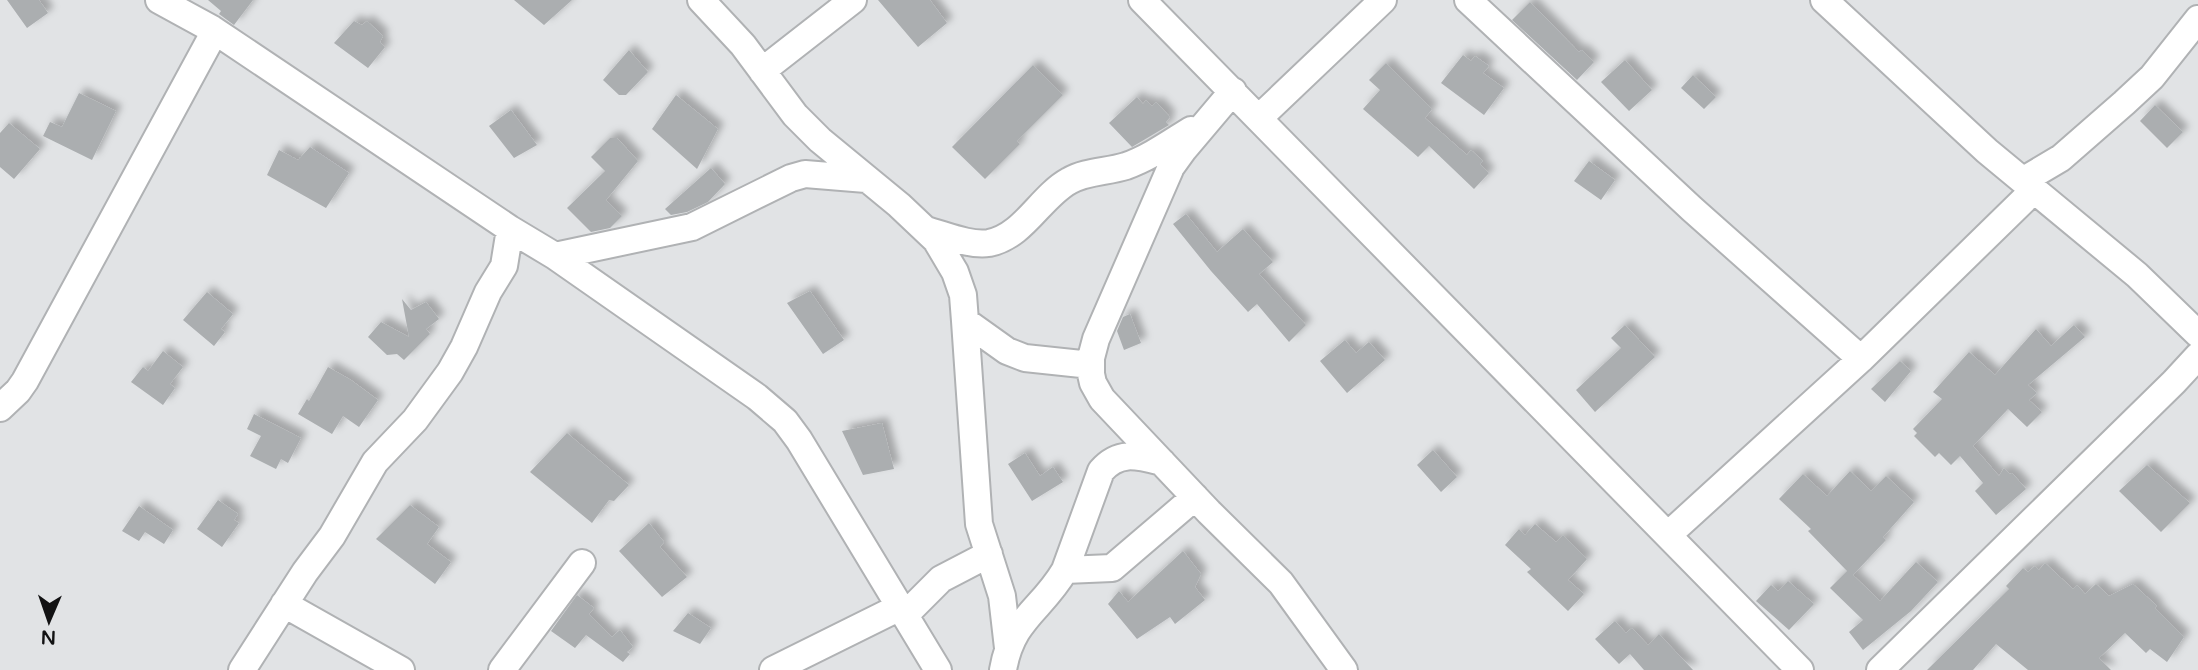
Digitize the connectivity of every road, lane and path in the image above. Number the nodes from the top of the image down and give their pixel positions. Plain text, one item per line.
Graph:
1 (159, 0) edge
2 (701, 0) edge
3 (1142, 0) edge
4 (1383, 0) edge
5 (1468, 0) edge
6 (1824, 0) edge
7 (840, 4) edge
8 (2198, 19) edge
9 (215, 31) junction
10 (762, 71) junction
11 (1233, 90) junction
12 (1259, 118) junction
13 (1208, 120) junction
14 (820, 140) junction
15 (793, 178) junction
16 (866, 179) junction
17 (2029, 185) junction
18 (510, 229) junction
19 (926, 230) junction
20 (555, 256) junction
21 (965, 321) junction
22 (2198, 334) edge
23 (2198, 356) edge
24 (1860, 359) junction
25 (1091, 365) junction
26 (0, 408) edge
27 (1162, 463) junction
28 (1195, 497) junction
29 (1668, 535) junction
30 (989, 554) junction
31 (582, 563) dead end
32 (1065, 570) junction
33 (284, 604) junction
34 (902, 611) junction
35 (1005, 659) edge
36 (242, 670) edge
37 (401, 670) edge
38 (502, 670) edge
39 (773, 670) edge
40 (938, 670) edge
41 (1344, 670) edge
42 (1800, 670) edge
43 (1880, 670) edge

1 - 9 street
2 - 10 street
3 - 11 street
4 - 12 street
5 - 24 street
6 - 17 street
7 - 10 street
8 - 17 street
9 - 18 street
9 - 26 street
10 - 14 street
11 - 12 street
11 - 13 street
12 - 29 street
13 - 19 street
13 - 25 street
14 - 15 street
14 - 16 street
15 - 16 street
15 - 20 street
16 - 19 street
17 - 22 street
17 - 24 street
18 - 20 street
18 - 33 street
19 - 21 street
20 - 34 street
21 - 25 street
21 - 30 street
23 - 43 street
24 - 29 street
25 - 27 street
27 - 28 street
27 - 32 street
28 - 32 street
28 - 41 street
29 - 42 street
30 - 34 street
30 - 35 street
31 - 38 street
32 - 35 street
33 - 36 street
33 - 37 street
34 - 39 street
34 - 40 street

